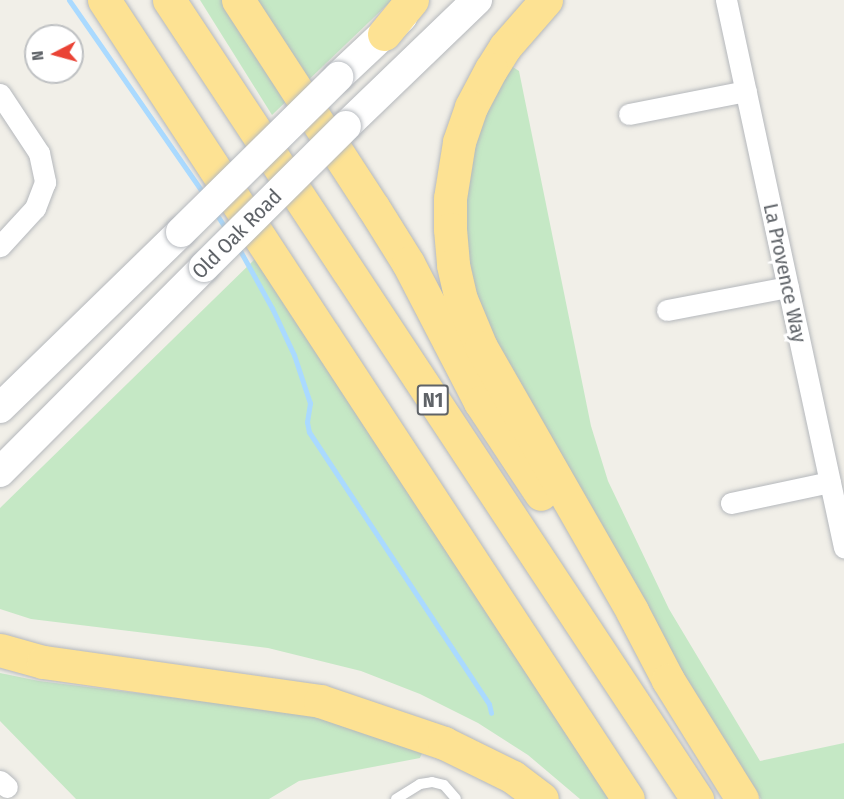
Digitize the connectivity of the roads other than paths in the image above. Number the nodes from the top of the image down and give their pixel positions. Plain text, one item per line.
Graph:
1 (104, 0) edge
2 (169, 0) edge
3 (238, 0) edge
4 (412, 0) edge
5 (420, 0) edge
6 (477, 0) edge
7 (546, 0) edge
8 (726, 0) edge
9 (384, 34) junction
10 (746, 91) junction
11 (0, 94) edge
12 (629, 114) dead end
13 (0, 246) edge
14 (788, 287) junction
15 (667, 310) dead end
16 (0, 408) edge
17 (0, 472) edge
18 (830, 482) junction
19 (732, 503) dead end
20 (844, 547) edge
21 (0, 650) edge
22 (668, 680) junction
23 (396, 799) edge
24 (456, 799) edge
25 (542, 799) edge
26 (628, 799) edge
27 (697, 799) edge
28 (742, 799) edge

1 - 26 highway
2 - 27 highway, N1
3 - 22 highway
4 - 9 highway
5 - 9 main road, Old Oak Road
6 - 17 main road, Old Oak Road, bridge
7 - 22 highway
8 - 10 street, La Provence Way
9 - 16 main road, Old Oak Road, bridge
10 - 12 street
10 - 14 street, La Provence Way
11 - 13 street
14 - 15 street
14 - 18 street, La Provence Way
18 - 19 street
18 - 20 street, La Provence Way
21 - 25 highway
22 - 28 highway
23 - 24 lane

